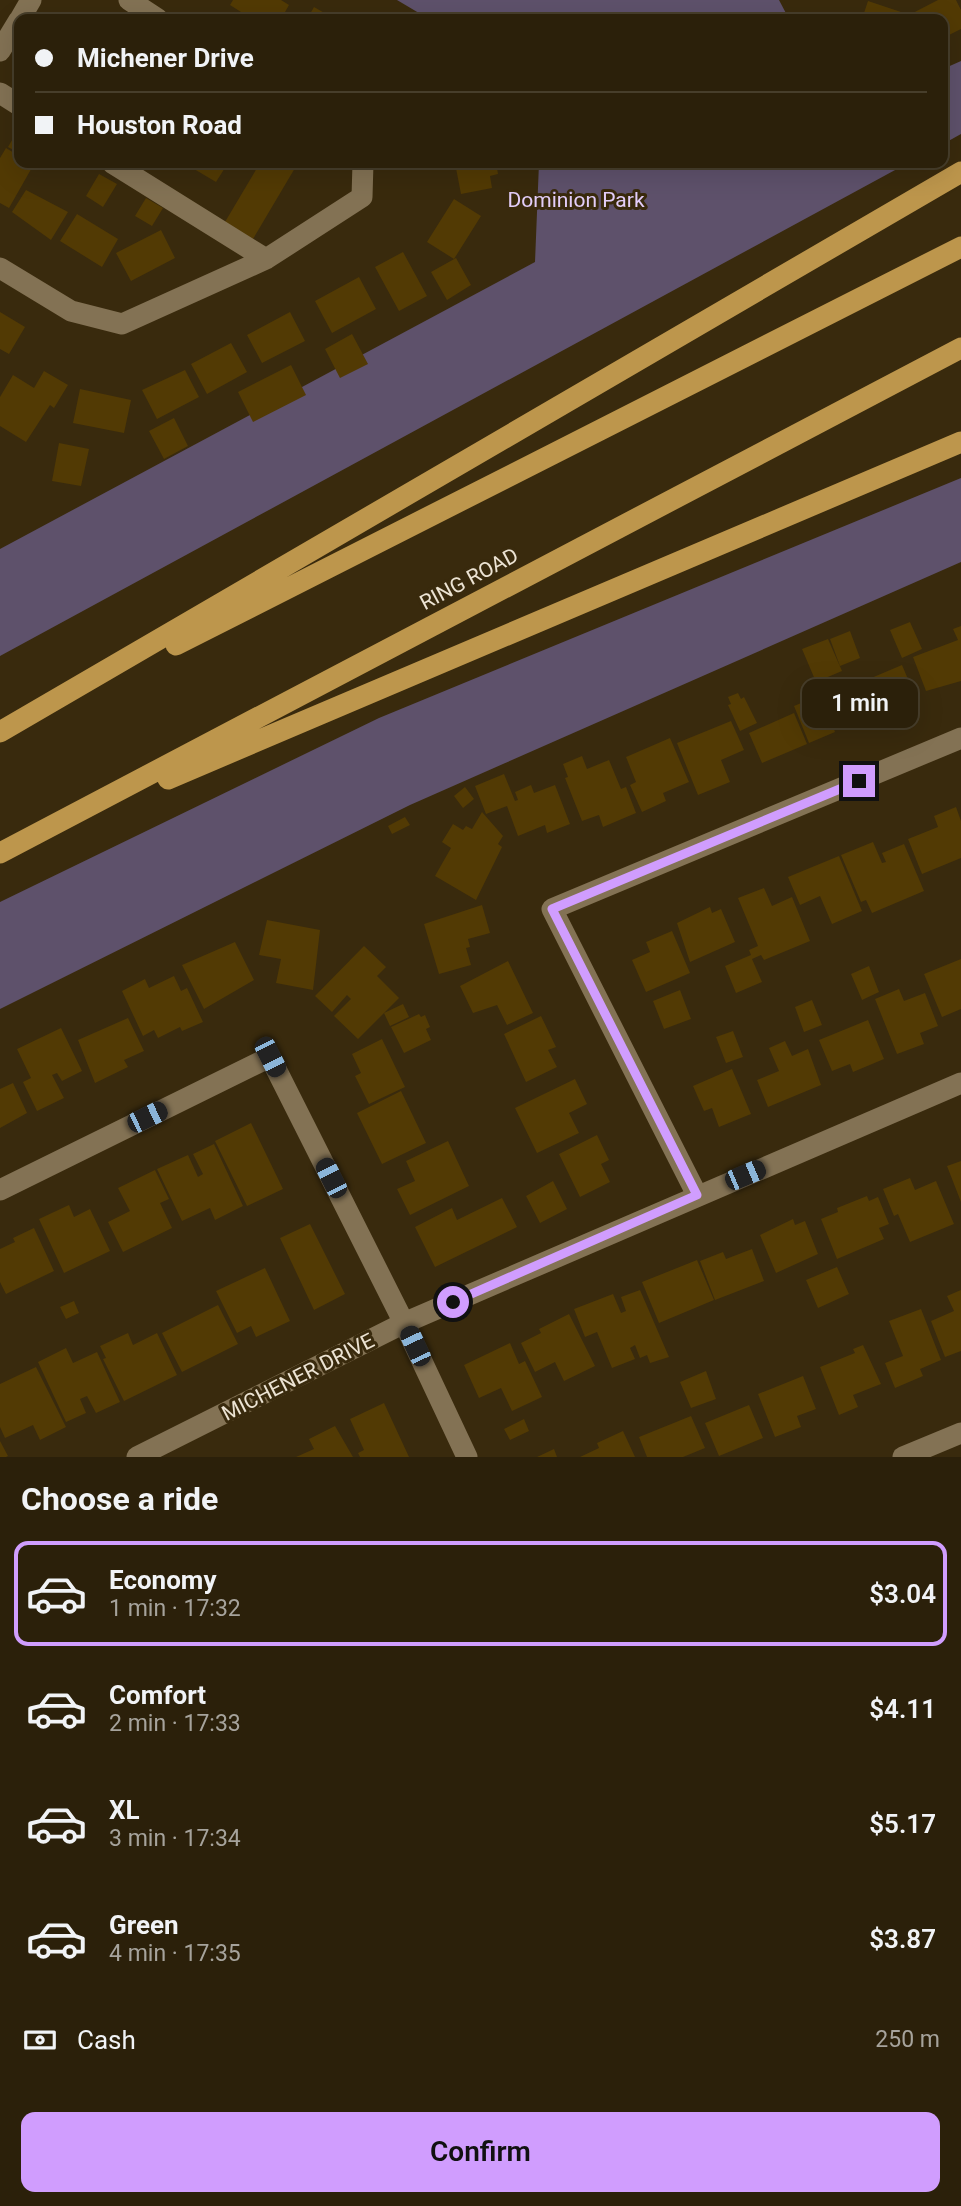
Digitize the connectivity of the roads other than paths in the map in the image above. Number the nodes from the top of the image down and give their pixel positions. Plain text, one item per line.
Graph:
1 (129, 0) edge
2 (150, 14) edge
3 (14, 27) edge
4 (0, 51) edge
5 (120, 168) edge
6 (363, 168) edge
7 (961, 172) edge
8 (961, 247) edge
9 (266, 259) junction
10 (0, 268) edge
11 (961, 348) edge
12 (961, 442) edge
13 (0, 733) edge
14 (961, 738) edge
15 (27, 839) junction
16 (0, 853) edge
17 (961, 1083) edge
18 (0, 1190) edge
19 (697, 1195) junction
20 (404, 1323) junction
21 (961, 1433) edge
22 (137, 1457) edge
23 (467, 1457) edge
24 (904, 1457) edge

1 - 2 street
3 - 4 street
5 - 9 street
6 - 9 street
7 - 13 highway
8 - 13 highway
9 - 10 street
11 - 15 highway, RING ROAD
12 - 15 highway
14 - 19 street
15 - 16 highway, RING ROAD
17 - 19 street, MICHENER DRIVE
18 - 20 street
19 - 20 street, MICHENER DRIVE
20 - 22 street, MICHENER DRIVE
20 - 23 street
21 - 24 street

